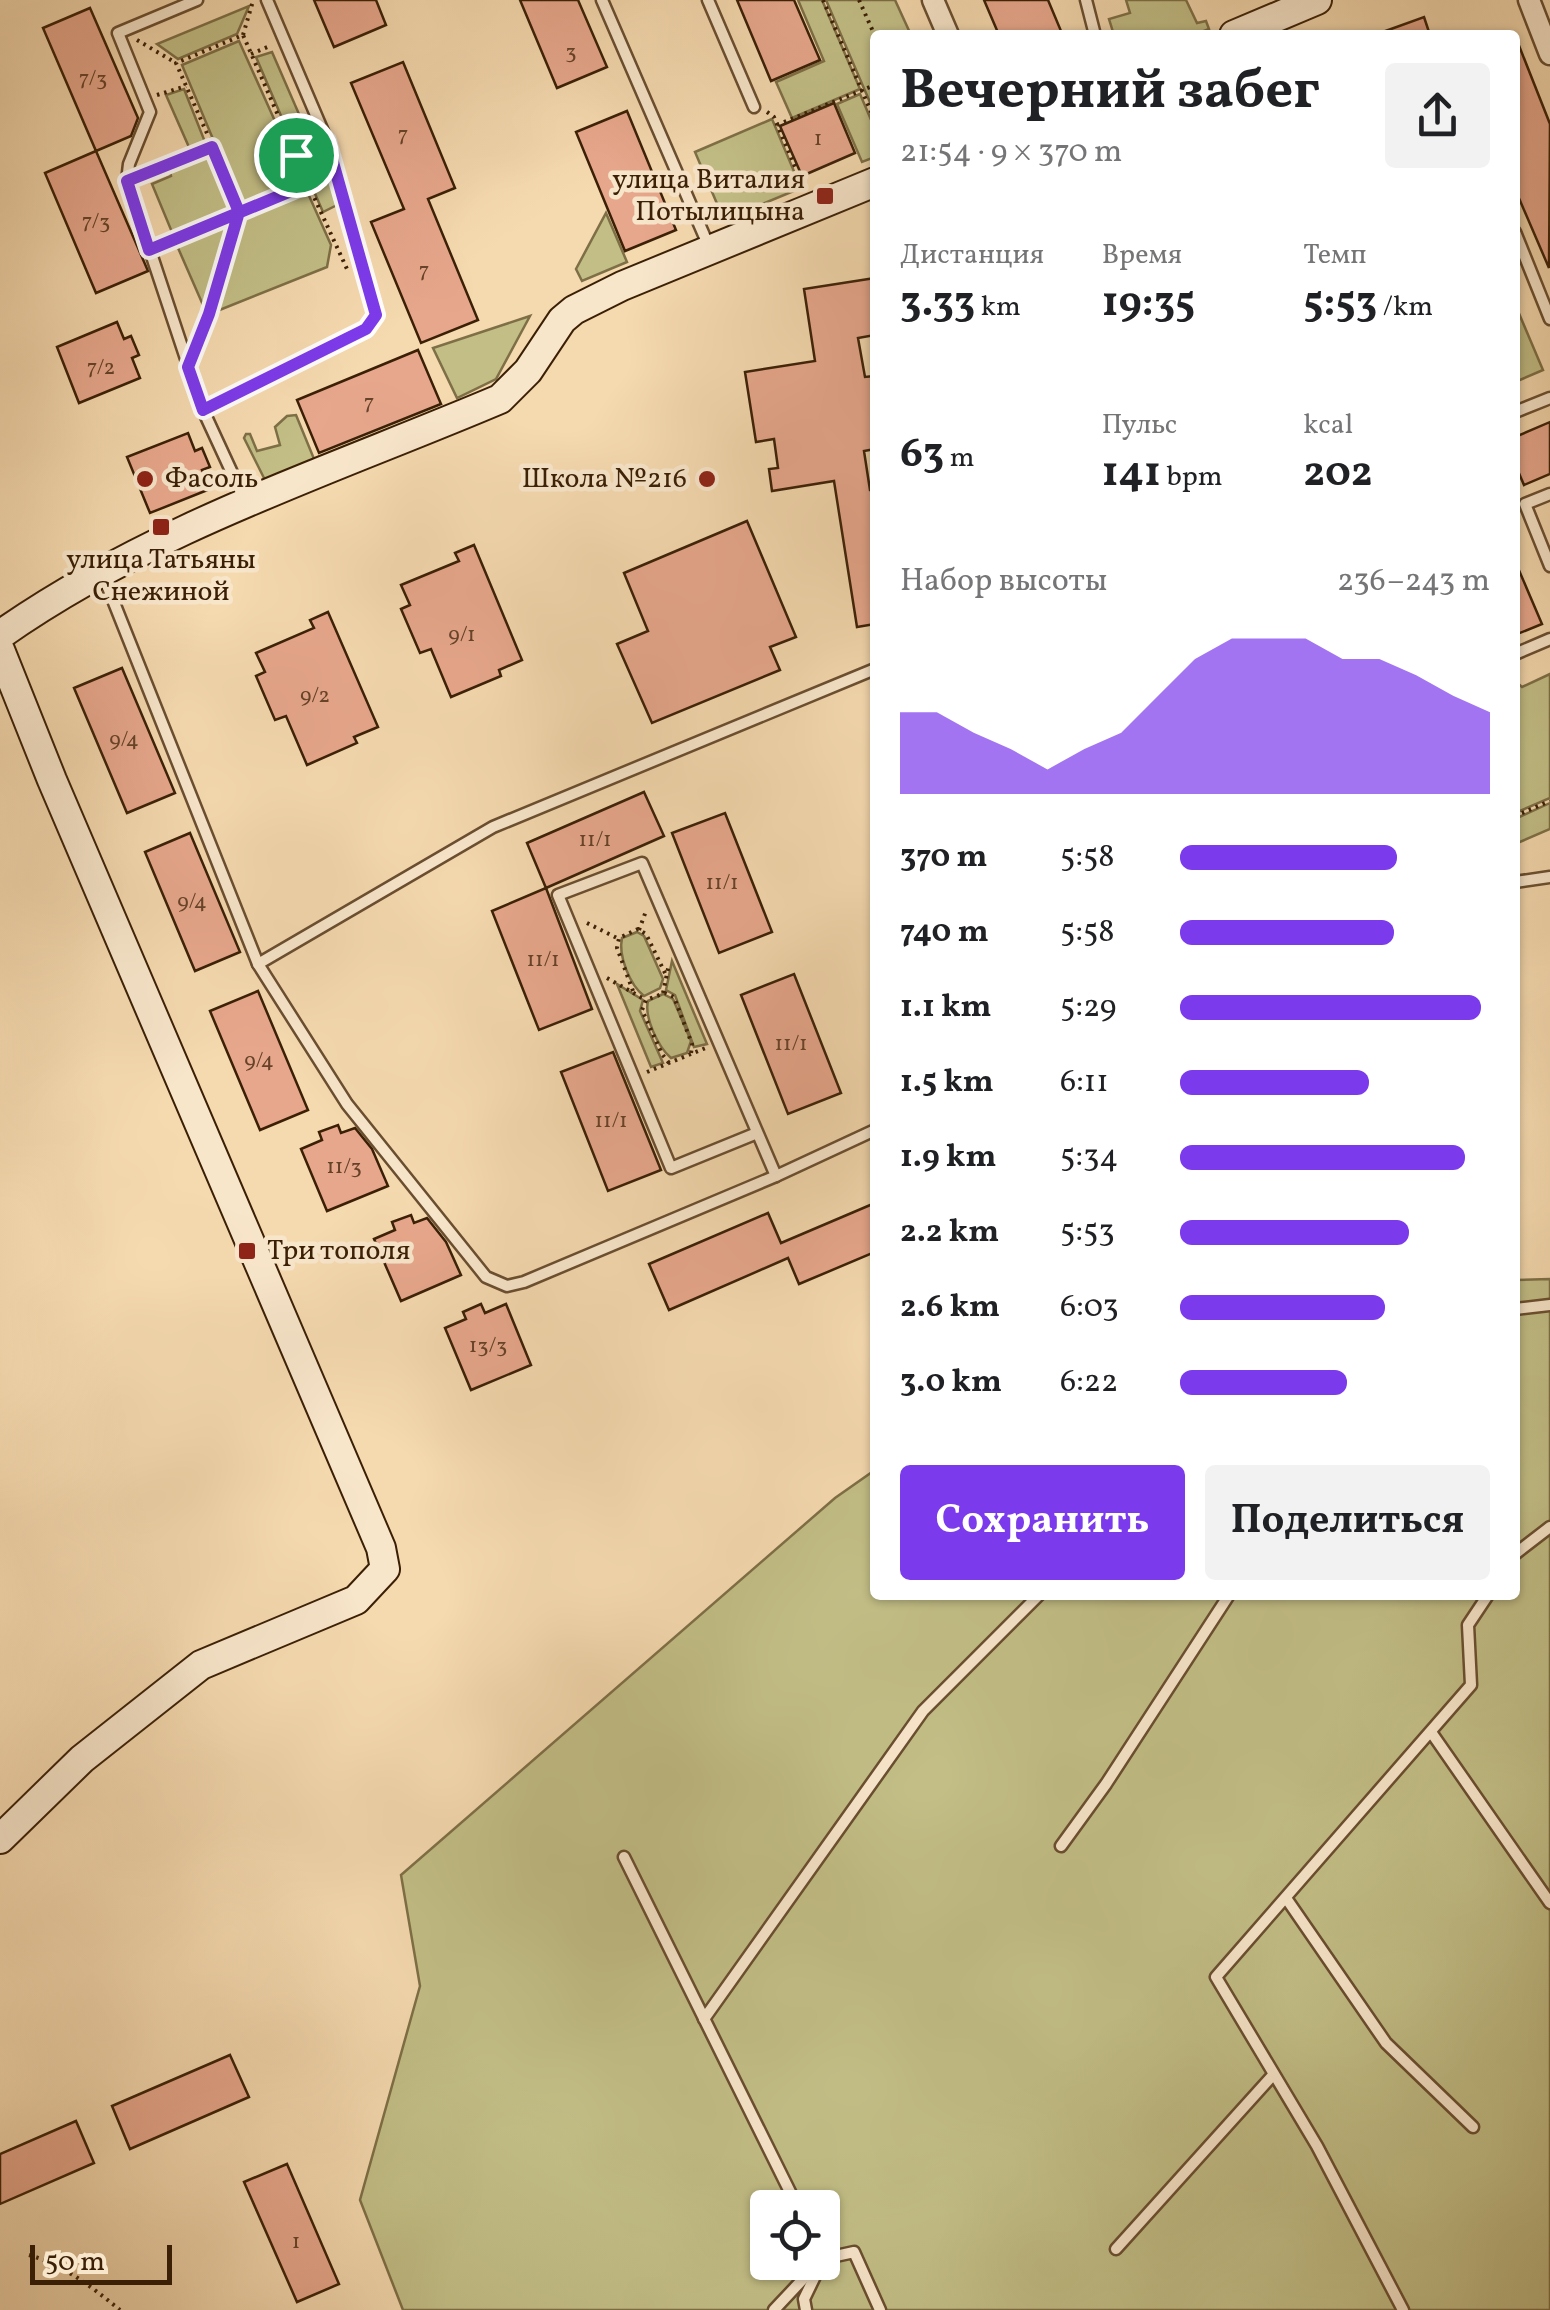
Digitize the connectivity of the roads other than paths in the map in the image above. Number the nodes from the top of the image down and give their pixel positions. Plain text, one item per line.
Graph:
1 (197, 0) edge
2 (267, 0) edge
3 (602, 0) edge
4 (708, 0) edge
5 (933, 0) edge
6 (1086, 0) edge
7 (1318, 0) edge
8 (1529, 0) edge
9 (1286, 7) edge
10 (946, 30) edge
11 (1094, 30) edge
12 (1243, 30) edge
13 (1550, 54) edge
14 (754, 107) road end
15 (870, 184) edge
16 (1520, 244) edge
17 (710, 250) junction
18 (1550, 319) edge
19 (1550, 398) edge
20 (203, 410) junction
21 (1520, 410) edge
22 (1550, 494) edge
23 (245, 502) junction
24 (1550, 566) edge
25 (101, 571) junction
26 (0, 635) edge
27 (1550, 638) edge
28 (0, 650) edge
29 (1520, 652) edge
30 (870, 670) edge
31 (1550, 876) edge
32 (1520, 881) edge
33 (258, 964) junction
34 (870, 1132) edge
35 (758, 1134) junction
36 (776, 1176) junction
37 (1550, 1305) edge
38 (1520, 1308) edge
39 (1550, 1527) edge
40 (1520, 1550) edge
41 (1034, 1600) edge
42 (1227, 1600) edge
43 (1485, 1600) edge
44 (1430, 1732) junction
45 (0, 1839) edge
46 (1061, 1846) dead end
47 (624, 1858) dead end
48 (1286, 1898) junction
49 (1550, 1903) edge
50 (704, 2018) junction
51 (1273, 2075) junction
52 (1472, 2127) dead end
53 (789, 2190) edge
54 (1116, 2249) dead end
55 (840, 2256) edge
56 (803, 2280) edge
57 (813, 2280) edge
58 (774, 2310) edge
59 (806, 2310) edge
60 (880, 2310) edge
61 (1403, 2310) edge

1 - 20 lane
2 - 20 lane
3 - 17 lane
4 - 14 lane
5 - 10 street
6 - 11 lane
7 - 9 street
8 - 13 street
9 - 12 street
15 - 17 street
16 - 18 lane
17 - 23 street
19 - 21 lane
20 - 23 lane
22 - 24 lane
23 - 25 street
25 - 26 street
25 - 33 lane
27 - 29 lane
28 - 45 street
30 - 33 lane
31 - 32 lane
33 - 36 lane
34 - 36 lane
35 - 35 lane
35 - 36 lane
37 - 38 lane
39 - 40 lane
41 - 50 lane
42 - 46 lane
43 - 44 lane
44 - 48 lane
44 - 49 lane
47 - 50 lane
48 - 51 lane
48 - 52 lane
50 - 53 lane
51 - 54 lane
51 - 61 lane
55 - 60 lane
56 - 58 lane
57 - 59 lane

